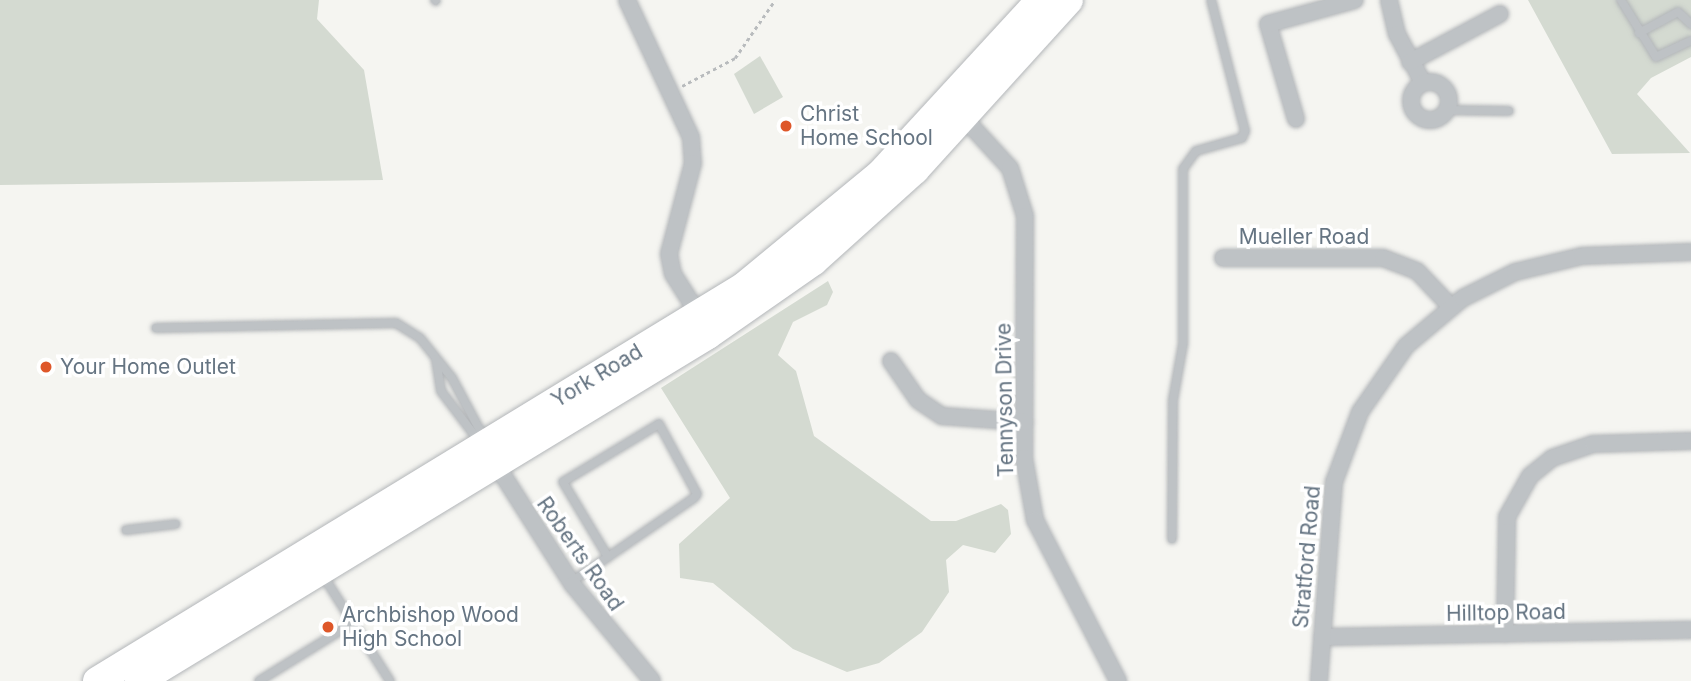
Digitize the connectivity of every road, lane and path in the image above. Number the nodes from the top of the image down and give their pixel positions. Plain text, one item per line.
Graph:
1 (626, 0) edge
2 (775, 0) edge
3 (1040, 0) edge
4 (1069, 0) edge
5 (1211, 0) edge
6 (1355, 0) edge
7 (1389, 0) edge
8 (1621, 0) edge
9 (1500, 14) dead end
10 (1691, 24) edge
11 (1639, 33) junction
12 (1691, 41) edge
13 (1410, 62) junction
14 (1423, 83) junction
15 (682, 86) dead end
16 (1448, 110) junction
17 (1509, 111) dead end
18 (964, 118) junction
19 (1296, 118) dead end
20 (1691, 252) edge
21 (1223, 258) dead end
22 (1451, 307) junction
23 (699, 315) junction
24 (156, 328) dead end
25 (436, 359) junction
26 (891, 361) dead end
27 (1025, 422) junction
28 (1691, 441) edge
29 (489, 454) junction
30 (176, 524) dead end
31 (126, 530) dead end
32 (1172, 539) dead end
33 (608, 557) junction
34 (319, 570) junction
35 (571, 582) junction
36 (353, 624) junction
37 (1691, 630) edge
38 (1505, 634) junction
39 (1322, 637) junction
40 (97, 681) edge
41 (139, 681) edge
42 (259, 681) edge
43 (390, 681) edge
44 (652, 681) edge
45 (1118, 681) edge
46 (1319, 681) edge

1 - 23 street
2 - 15 path
3 - 23 highway, York Road
4 - 18 highway, York Road
5 - 32 lane
6 - 19 street
7 - 13 street
8 - 11 lane
9 - 13 street
10 - 11 lane
11 - 12 lane
13 - 14 street
14 - 16 street
14 - 16 street
16 - 17 lane
18 - 27 street, Tennyson Drive
18 - 29 highway, York Road
20 - 22 street
21 - 22 street, Mueller Road
22 - 39 street, Stratford Road
23 - 29 highway, York Road
24 - 25 lane
25 - 29 lane
25 - 29 lane
26 - 27 street
27 - 45 street, Tennyson Drive
28 - 38 street
29 - 34 highway, York Road
29 - 35 street, Roberts Road
29 - 40 highway, York Road
30 - 31 lane
33 - 33 lane
33 - 35 lane
34 - 36 lane
34 - 41 highway, York Road
35 - 44 street, Roberts Road
36 - 42 lane
36 - 43 lane
37 - 38 street, Hilltop Road
38 - 39 street, Hilltop Road
39 - 46 street, Stratford Road

